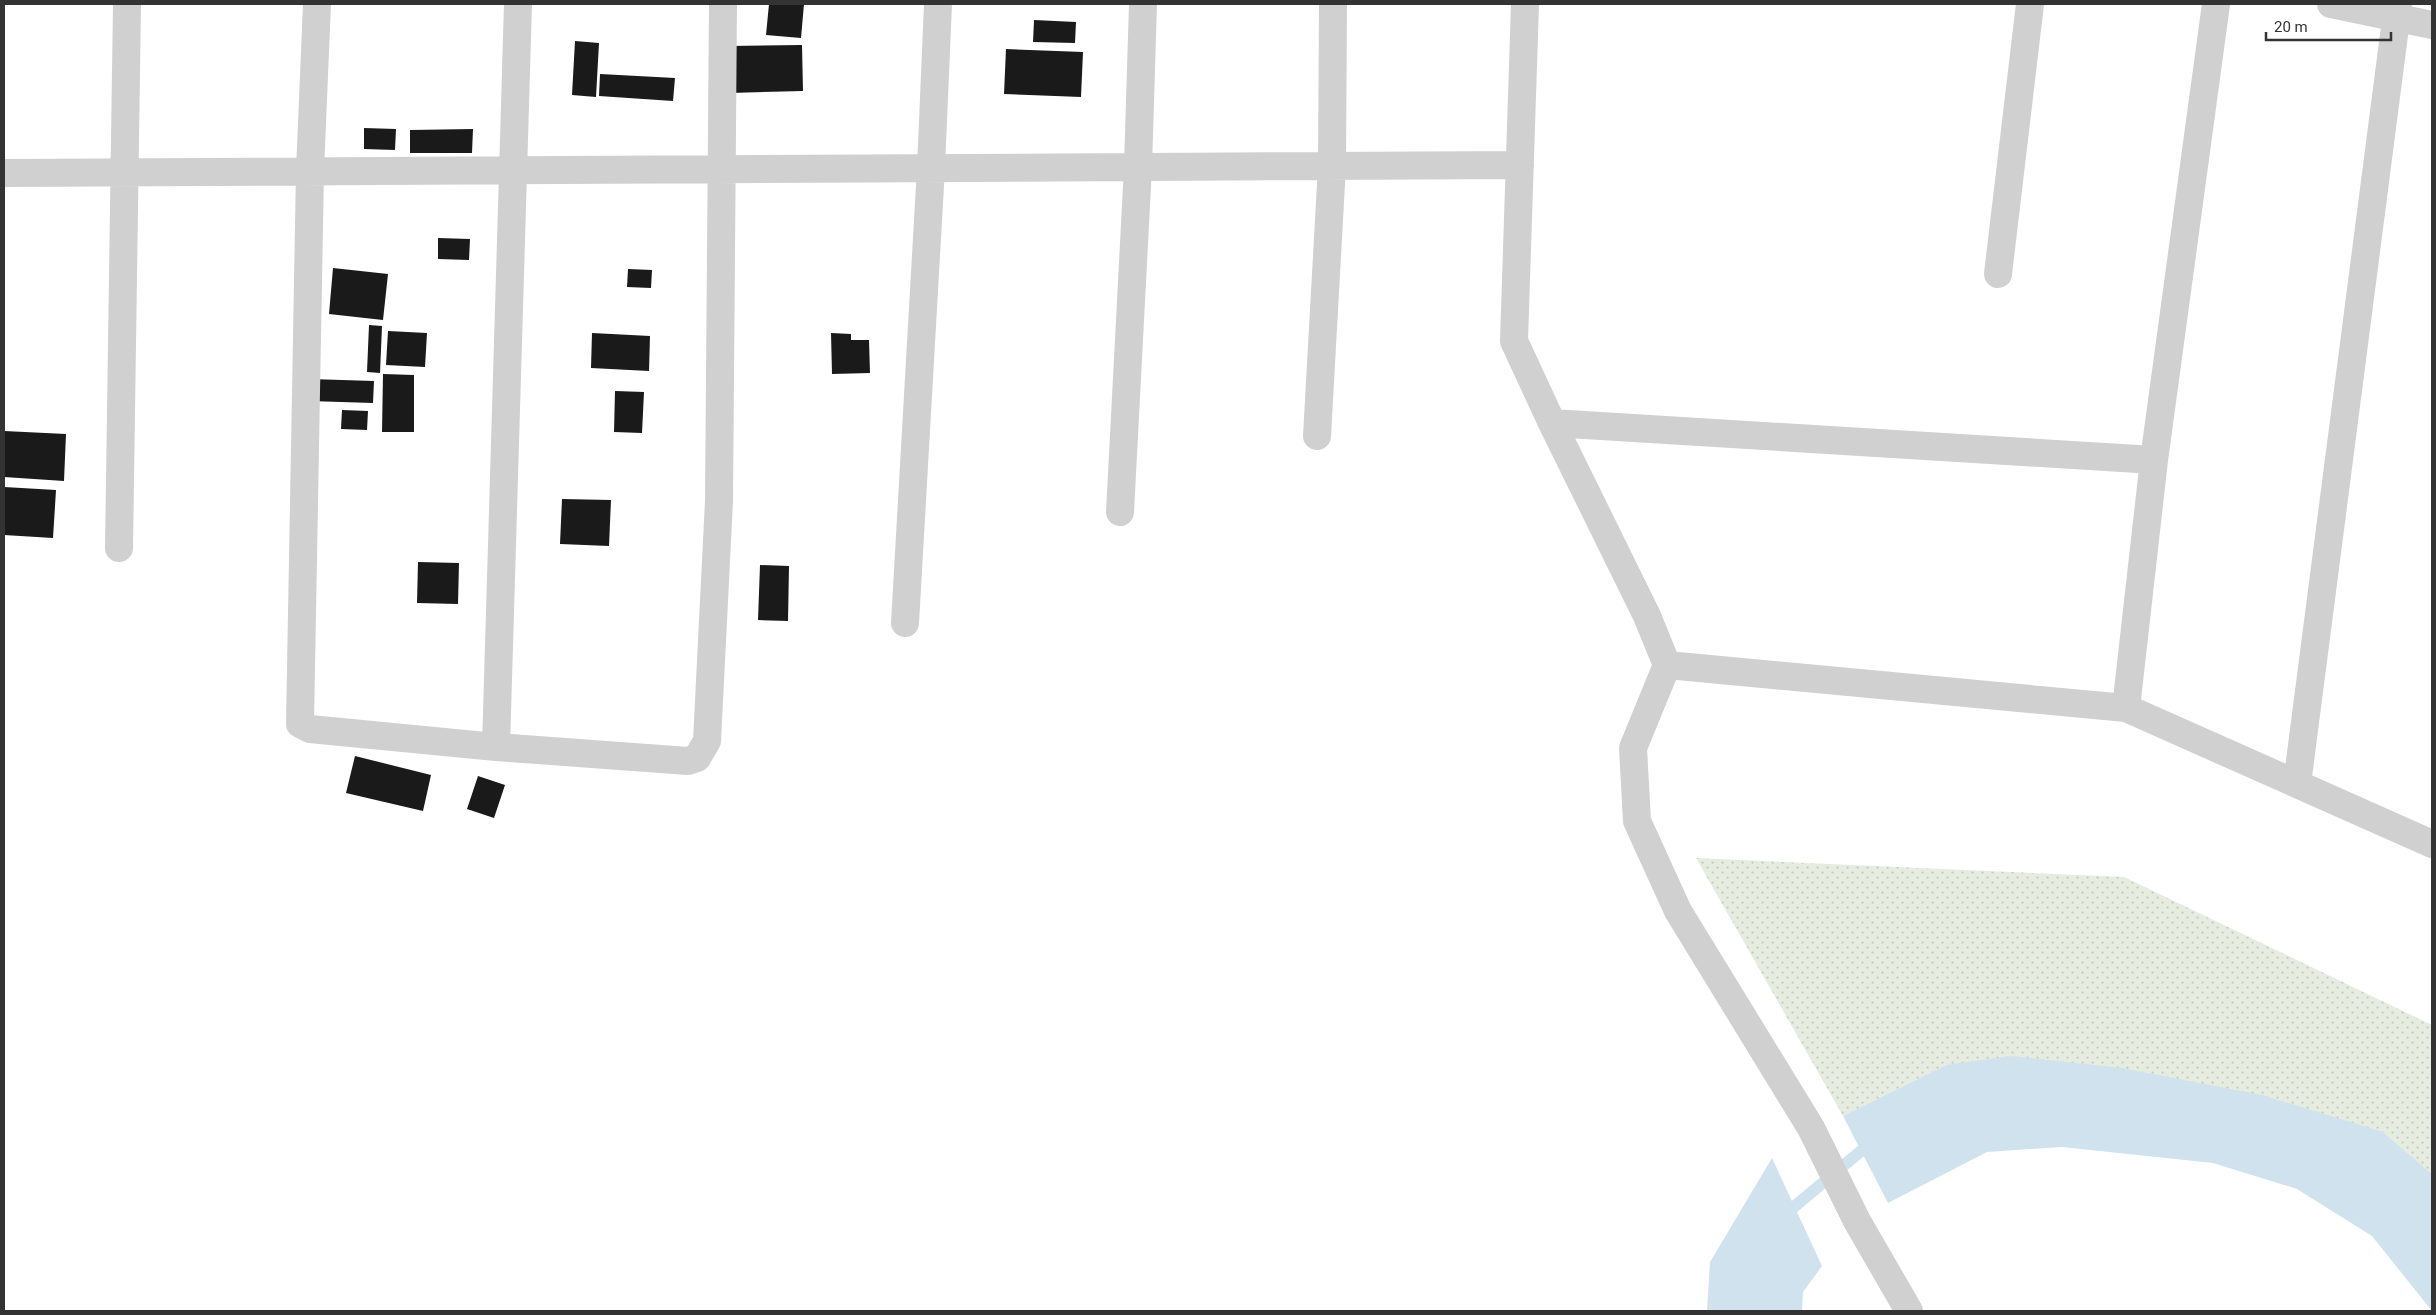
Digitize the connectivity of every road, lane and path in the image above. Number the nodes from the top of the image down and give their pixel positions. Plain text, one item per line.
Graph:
1 (127, 4) edge
2 (317, 4) edge
3 (518, 4) edge
4 (723, 4) edge
5 (938, 4) edge
6 (1143, 4) edge
7 (1333, 4) edge
8 (1526, 4) edge
9 (2030, 4) edge
10 (2216, 4) edge
11 (2331, 4) edge
12 (2398, 11) edge
13 (2432, 25) edge
14 (1520, 165) junction
15 (1332, 166) junction
16 (1138, 167) junction
17 (931, 168) junction
18 (514, 170) junction
19 (722, 170) junction
20 (310, 171) junction
21 (124, 172) junction
22 (4, 173) edge
23 (1998, 274) dead end
24 (1552, 423) junction
25 (1317, 436) dead end
26 (2154, 460) junction
27 (1120, 512) dead end
28 (119, 548) dead end
29 (905, 623) dead end
30 (1667, 665) junction
31 (2126, 708) junction
32 (496, 747) junction
33 (2297, 784) junction
34 (2432, 844) edge
35 (1909, 1311) edge

1 - 21 street
2 - 20 street
3 - 18 street
4 - 19 street
5 - 17 street
6 - 16 street
7 - 15 street
8 - 14 street
9 - 23 street
10 - 26 street
11 - 12 street
12 - 13 street
12 - 33 street
14 - 15 street
14 - 24 street
15 - 16 street
15 - 25 street
16 - 17 street
16 - 27 street
17 - 19 street
17 - 29 street
18 - 19 street
18 - 20 street
18 - 32 street
19 - 32 street
20 - 21 street
20 - 32 street
21 - 22 street
21 - 28 street
24 - 26 street
24 - 30 street
26 - 31 street
30 - 31 street
30 - 35 street
31 - 33 street
33 - 34 street

